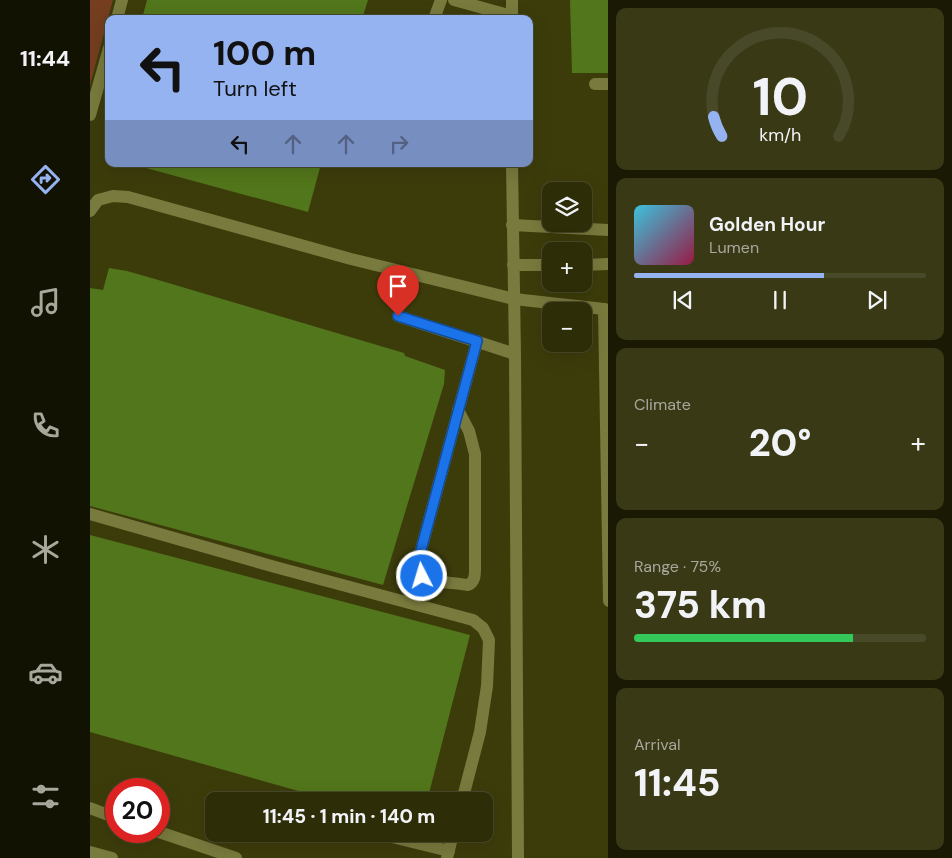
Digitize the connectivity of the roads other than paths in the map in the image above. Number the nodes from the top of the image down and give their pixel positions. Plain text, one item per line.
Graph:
1 (122, 0) edge
2 (441, 0) edge
3 (454, 0) edge
4 (512, 0) edge
5 (118, 15) edge
6 (435, 15) edge
7 (502, 15) edge
8 (512, 15) edge
9 (105, 62) edge
10 (595, 84) dead end
11 (608, 84) edge
12 (90, 115) edge
13 (512, 167) edge
14 (90, 211) edge
15 (512, 225) junction
16 (608, 230) edge
17 (592, 264) edge
18 (608, 264) edge
19 (513, 265) junction
20 (542, 265) edge
21 (514, 299) junction
22 (606, 309) edge
23 (398, 316) dead end
24 (477, 341) junction
25 (514, 354) junction
26 (458, 410) junction
27 (90, 514) edge
28 (608, 587) edge
29 (608, 601) edge
30 (464, 792) edge
31 (90, 808) edge
32 (105, 814) edge
33 (170, 836) edge
34 (408, 842) edge
35 (451, 842) edge
36 (90, 852) edge
37 (448, 855) edge
38 (112, 858) edge
39 (236, 858) edge
40 (518, 858) edge

1 - 5 street
2 - 6 street
3 - 7 street
4 - 8 street
9 - 12 street
10 - 11 street
13 - 15 street
14 - 21 street
15 - 16 street
15 - 19 street
17 - 18 street
19 - 20 street
19 - 21 street
21 - 22 street
21 - 25 street
22 - 28 street
23 - 24 street
24 - 25 street
24 - 26 street
25 - 40 street
26 - 26 street
27 - 30 street
28 - 29 street
31 - 32 street
33 - 39 street
34 - 37 street
35 - 37 street
36 - 38 street

